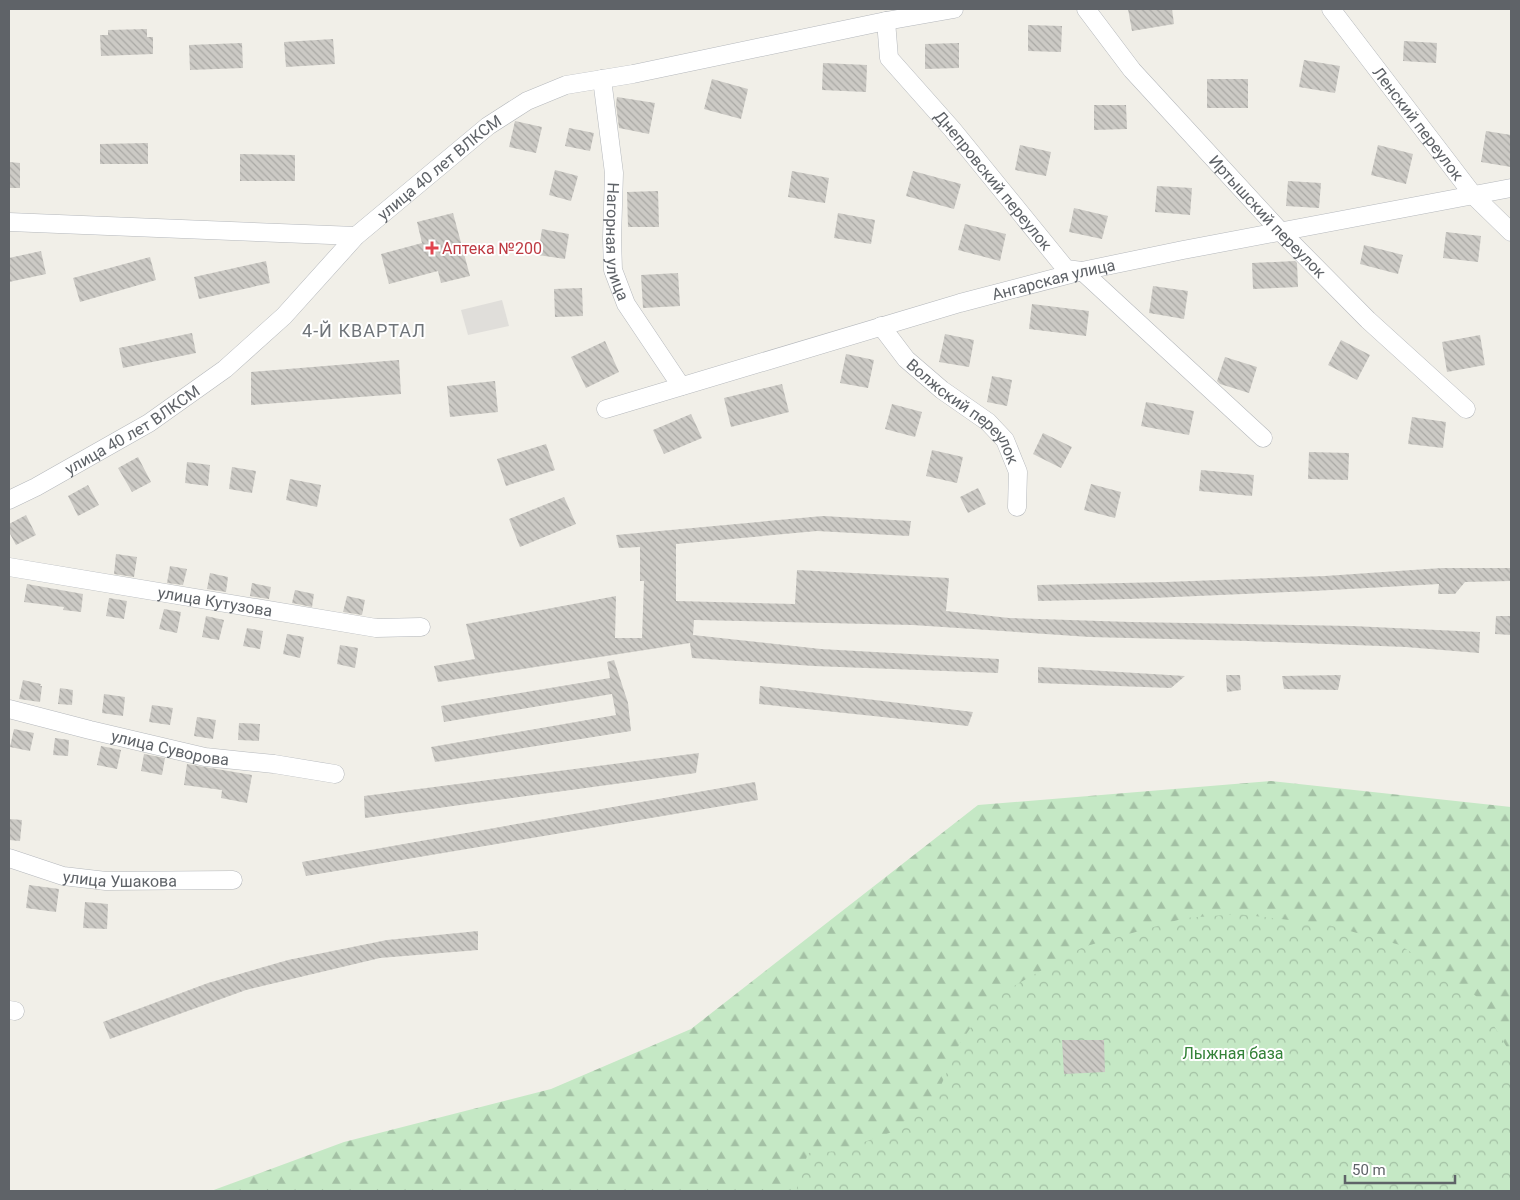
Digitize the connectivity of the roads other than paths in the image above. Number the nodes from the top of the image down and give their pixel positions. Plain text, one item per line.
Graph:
1 (954, 9) edge
2 (1086, 9) edge
3 (1331, 9) edge
4 (886, 21) junction
5 (602, 79) junction
6 (1511, 188) edge
7 (1474, 196) junction
8 (9, 222) edge
9 (1281, 232) junction
10 (1511, 232) edge
11 (356, 236) junction
12 (1082, 272) junction
13 (881, 326) junction
14 (681, 386) junction
15 (606, 408) dead end
16 (1466, 409) dead end
17 (1263, 438) dead end
18 (9, 500) edge
19 (1017, 507) dead end
20 (9, 567) edge
21 (421, 627) dead end
22 (9, 709) edge
23 (335, 774) dead end
24 (9, 858) edge
25 (233, 880) dead end

1 - 4 street, улица 40 лет ВЛКСМ
2 - 9 street, Иртышский переулок
3 - 7 street, Ленский переулок
4 - 5 street, улица 40 лет ВЛКСМ
4 - 12 street, Днепровский переулок
5 - 11 street, улица 40 лет ВЛКСМ
5 - 14 street, Нагорная улица
6 - 7 street, Ангарская улица
7 - 9 street, Ангарская улица
7 - 10 street, Ленский переулок
8 - 11 street
9 - 12 street, Ангарская улица
9 - 16 street, Иртышский переулок
11 - 18 street, улица 40 лет ВЛКСМ
12 - 13 street, Ангарская улица
12 - 17 street, Днепровский переулок
13 - 14 street, Ангарская улица
13 - 19 street, Волжский переулок
14 - 15 street, Ангарская улица
20 - 21 street, улица Кутузова
22 - 23 street, улица Суворова
24 - 25 street, улица Ушакова

